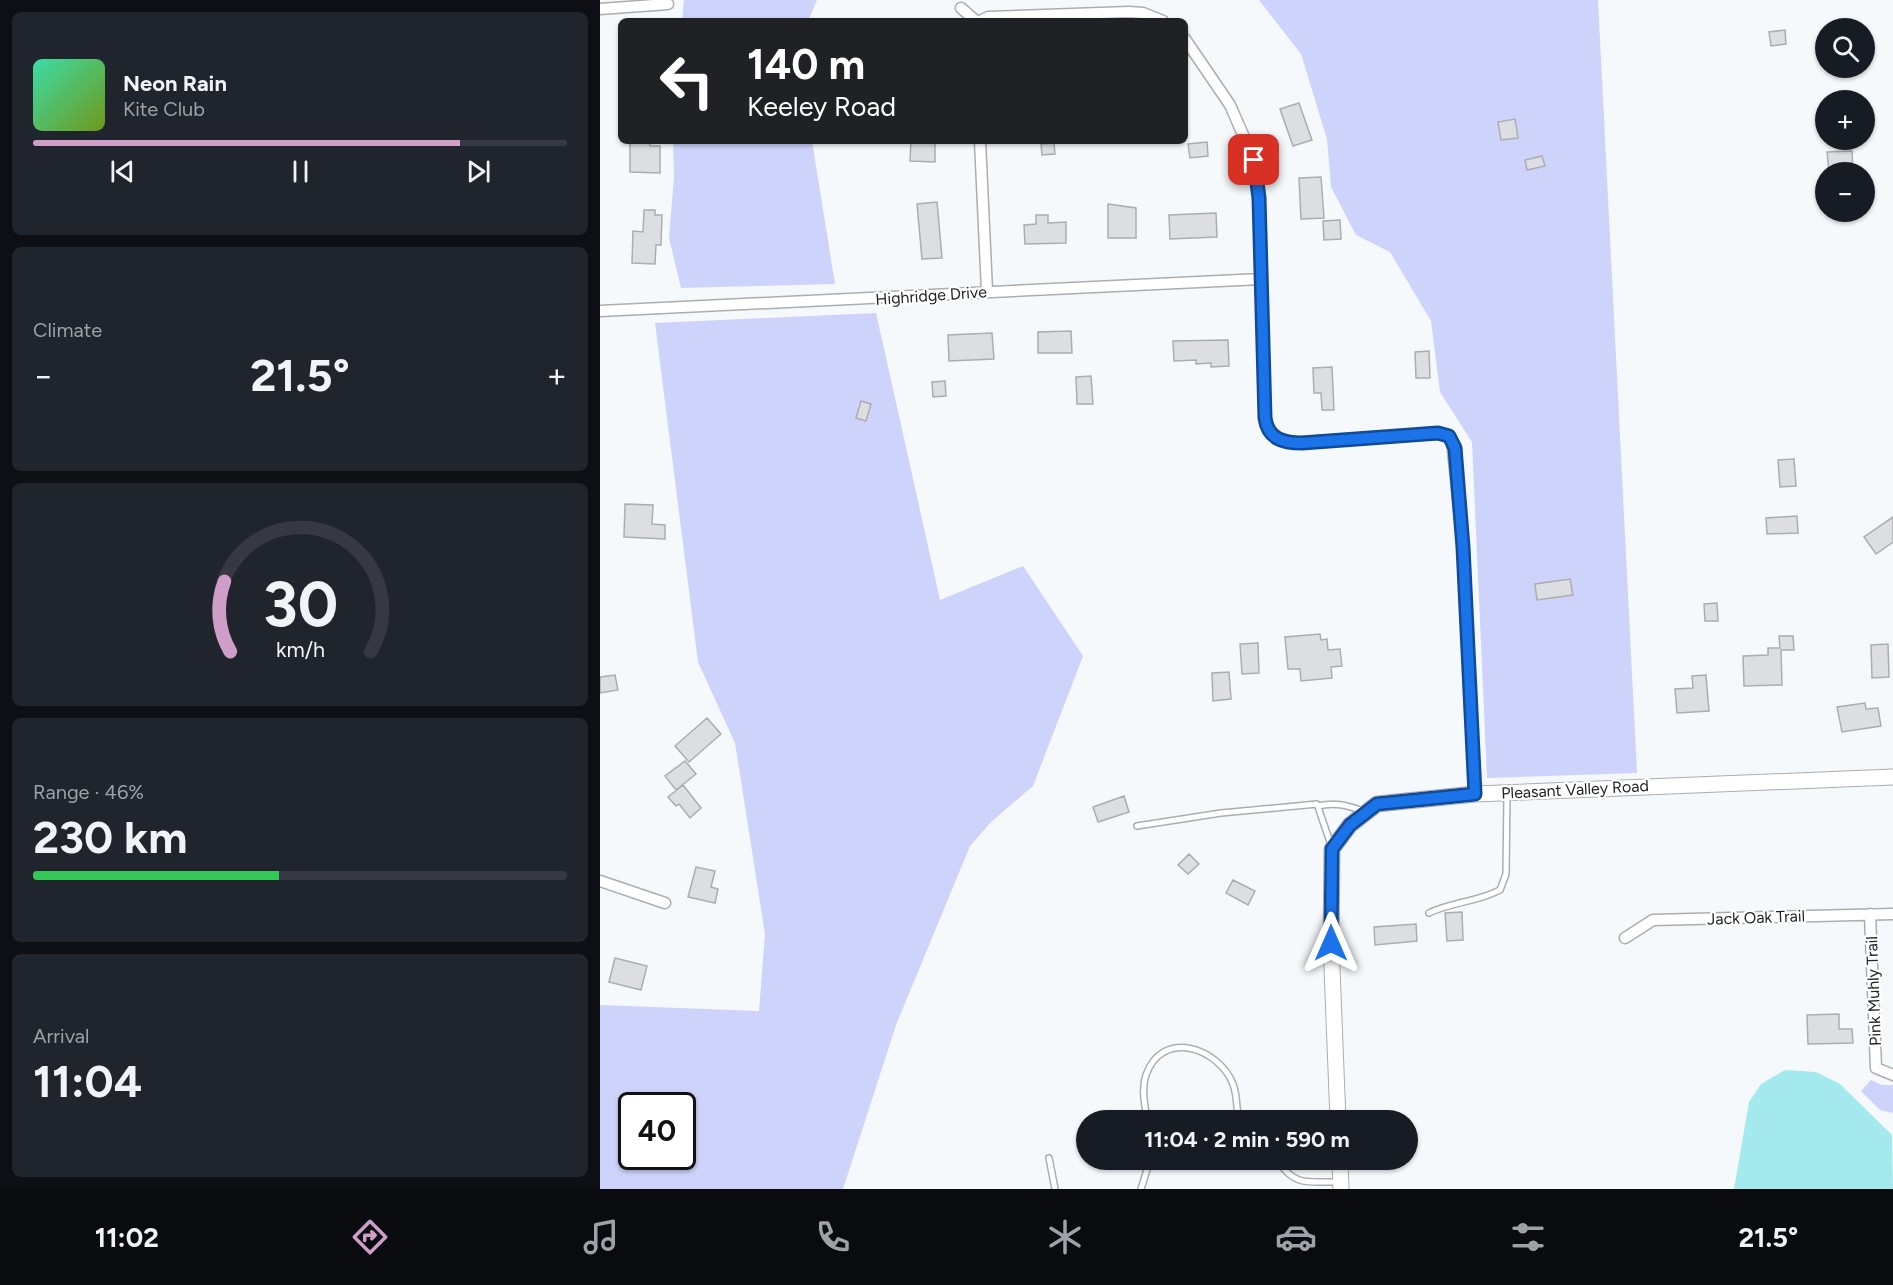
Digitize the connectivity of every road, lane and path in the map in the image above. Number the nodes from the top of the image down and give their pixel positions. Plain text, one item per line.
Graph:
1 (668, 4) dead end
2 (961, 8) dead end
3 (600, 9) edge
4 (974, 18) edge
5 (985, 18) edge
6 (1156, 18) edge
7 (1188, 43) edge
8 (980, 144) edge
9 (1262, 279) junction
10 (987, 291) junction
11 (600, 311) edge
12 (1893, 777) edge
13 (1507, 793) junction
14 (1475, 794) junction
15 (1318, 806) junction
16 (1366, 813) junction
17 (1137, 826) dead end
18 (1332, 849) junction
19 (600, 881) edge
20 (665, 903) dead end
21 (1429, 914) dead end
22 (1870, 914) junction
23 (1893, 914) edge
24 (1624, 938) dead end
25 (1893, 1075) edge
26 (1146, 1110) edge
27 (1237, 1110) edge
28 (1338, 1110) edge
29 (1049, 1158) dead end
30 (1147, 1170) edge
31 (1283, 1170) edge
32 (1340, 1170) edge
33 (1341, 1186) edge
34 (1055, 1189) edge
35 (1141, 1189) edge

1 - 3 street
2 - 4 street
5 - 6 street
7 - 9 street
8 - 10 street
9 - 10 street, Highridge Drive
9 - 14 street
10 - 11 street, Highridge Drive
12 - 13 street, Pleasant Valley Road
13 - 14 street, Pleasant Valley Road
13 - 21 lane
14 - 16 street, Pleasant Valley Road
15 - 16 lane
15 - 17 lane
15 - 18 lane
16 - 18 street, Pleasant Valley Road
18 - 28 street
19 - 20 street
22 - 23 street, Jack Oak Trail
22 - 24 street, Jack Oak Trail
22 - 25 street, Pink Muhly Trail
26 - 27 lane
29 - 34 lane
30 - 35 lane
31 - 33 lane
32 - 33 street

